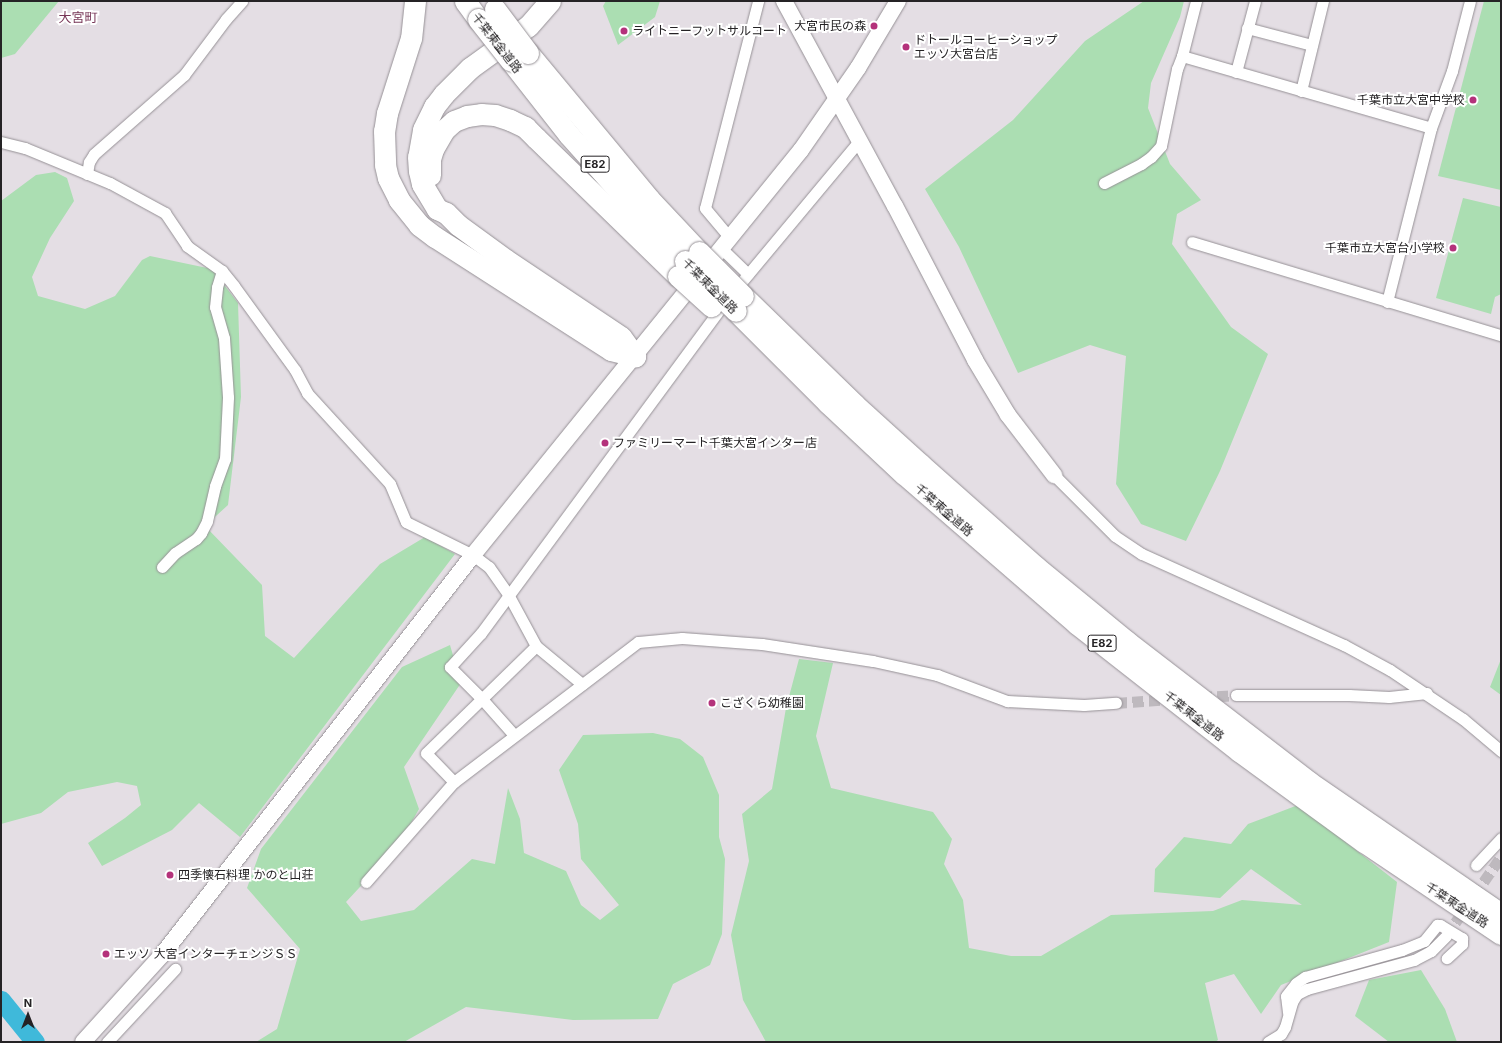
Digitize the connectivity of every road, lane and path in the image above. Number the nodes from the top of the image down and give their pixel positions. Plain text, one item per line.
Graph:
1 (242, 1) edge
2 (415, 1) edge
3 (466, 1) edge
4 (533, 1) edge
5 (550, 1) edge
6 (758, 1) edge
7 (784, 1) edge
8 (898, 1) edge
9 (1196, 1) edge
10 (1255, 1) edge
11 (1322, 1) edge
12 (1470, 1) edge
13 (487, 9) edge
14 (1247, 28) junction
15 (1312, 45) junction
16 (1182, 56) junction
17 (1236, 72) junction
18 (1301, 91) junction
19 (837, 98) junction
20 (1431, 128) junction
21 (859, 141) junction
22 (1, 142) edge
23 (88, 174) junction
24 (1104, 183) dead end
25 (446, 213) junction
26 (435, 237) junction
27 (1192, 242) dead end
28 (726, 243) junction
29 (688, 263) junction
30 (222, 271) junction
31 (748, 274) junction
32 (1387, 302) junction
33 (735, 309) junction
34 (1501, 335) edge
35 (635, 356) junction
36 (1054, 475) joint
37 (473, 555) junction
38 (162, 567) dead end
39 (509, 596) junction
40 (536, 646) junction
41 (582, 684) junction
42 (1236, 694) tunnel mouth
43 (1427, 694) junction
44 (481, 698) junction
45 (1116, 703) tunnel mouth
46 (514, 735) junction
47 (1501, 751) edge
48 (454, 782) junction
49 (1501, 838) edge
50 (1476, 865) dead end
51 (366, 882) dead end
52 (1501, 914) edge
53 (1501, 934) edge
54 (1446, 936) tunnel mouth
55 (1447, 958) dead end
56 (157, 960) junction
57 (175, 969) dead end
58 (167, 978) junction
59 (1288, 1012) junction
60 (88, 1037) edge
61 (107, 1042) edge
62 (1268, 1042) edge

1 - 23 street
2 - 26 highway
3 - 13 highway, 千葉東金道路 / E82
4 - 26 highway
5 - 25 highway
6 - 28 street
7 - 19 street
8 - 19 street
9 - 16 street
10 - 14 street
11 - 15 street
12 - 20 street
13 - 29 highway, 千葉東金道路 / E82, bridge
14 - 15 street
14 - 17 street
15 - 18 street
16 - 17 street
16 - 24 street
17 - 18 street
18 - 20 street
19 - 21 street
19 - 28 street
20 - 32 street
21 - 31 street
21 - 36 street
22 - 23 street
23 - 30 street
25 - 29 highway
25 - 35 highway
26 - 35 highway
27 - 32 street
28 - 31 street
28 - 35 street
29 - 33 highway, bridge
29 - 33 highway, 千葉東金道路 / E82, bridge
30 - 37 street
30 - 38 street
31 - 39 street
32 - 34 street
33 - 52 highway, 千葉東金道路 / E82
33 - 53 highway, 千葉東金道路 / E82
35 - 37 street
36 - 43 street
37 - 39 street
37 - 56 street
39 - 40 street
39 - 44 street
40 - 41 street
40 - 44 street
41 - 45 street
41 - 46 street
42 - 43 street
43 - 47 street
44 - 46 street
44 - 48 street
46 - 48 street
48 - 51 street
49 - 50 street
54 - 59 street
55 - 59 street
56 - 58 street
56 - 60 street
57 - 58 street
58 - 61 street
59 - 62 street
60 - 61 street

